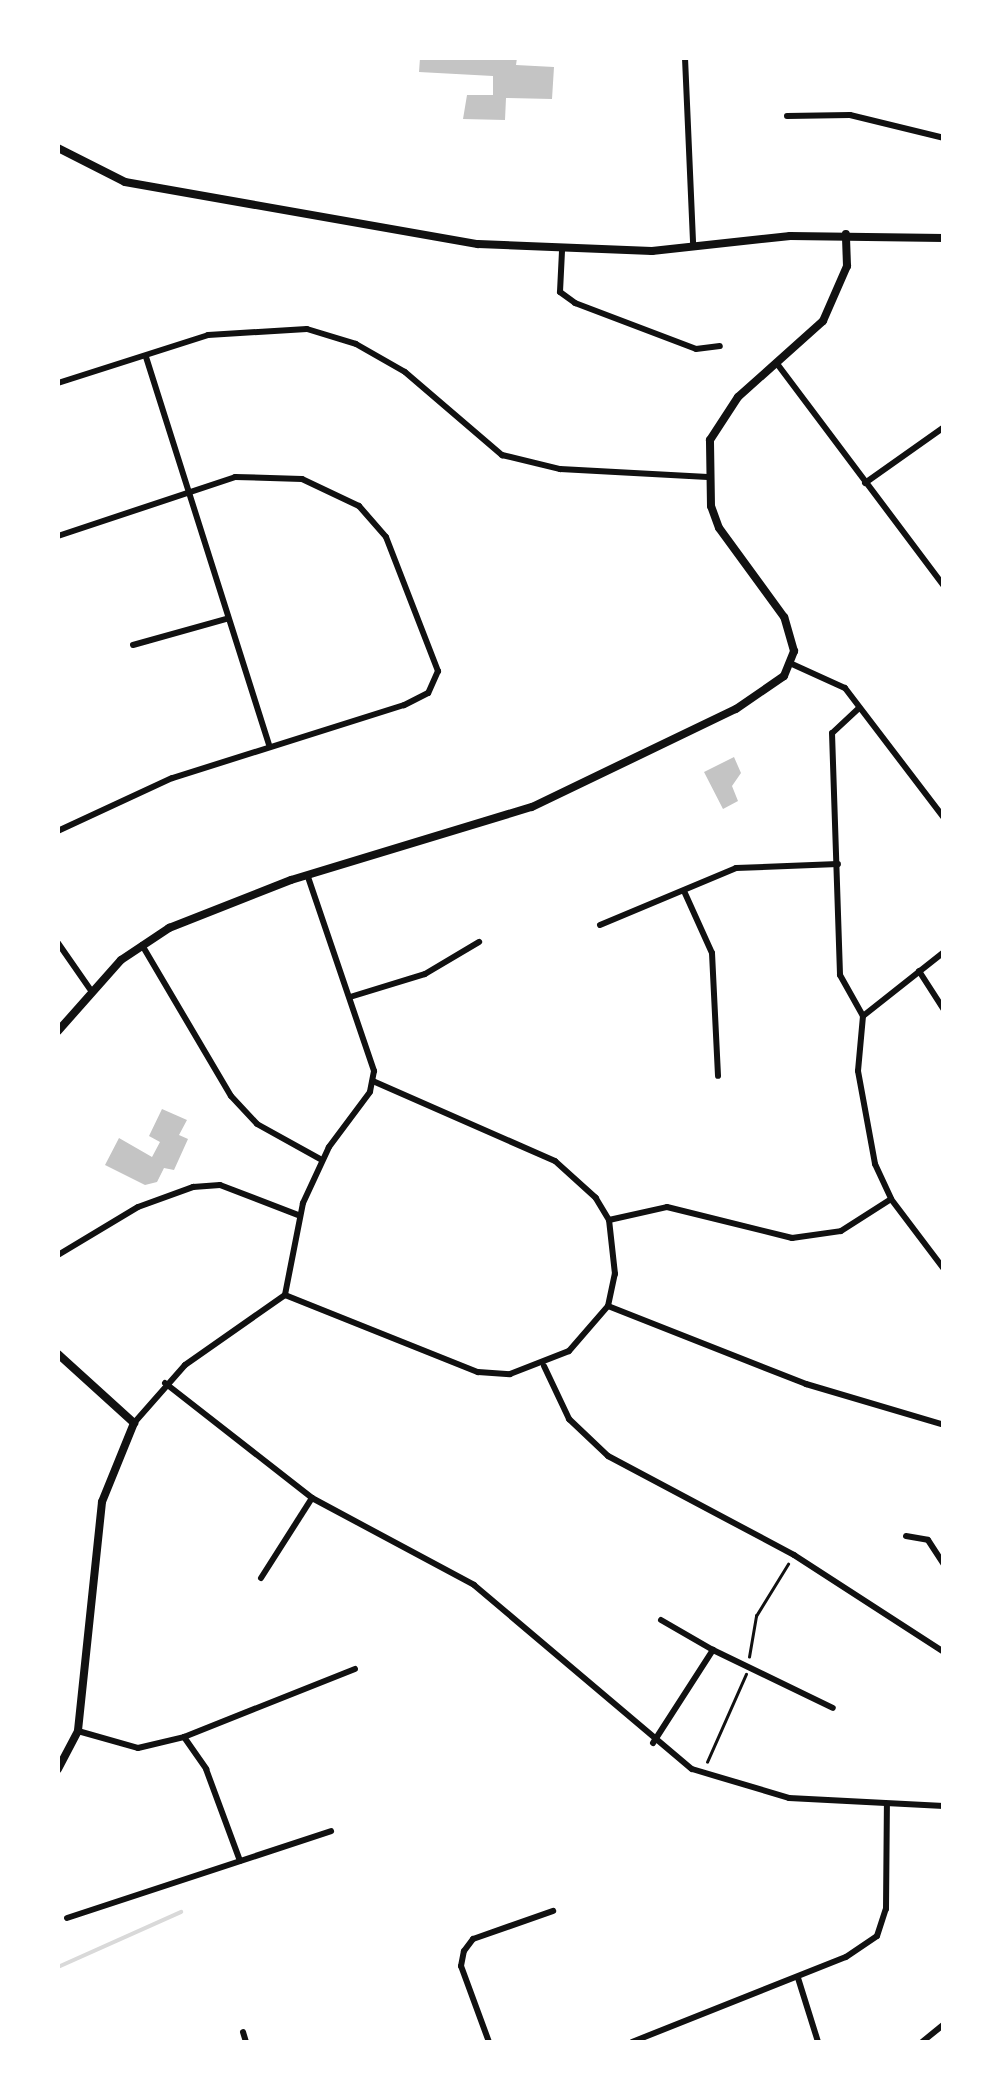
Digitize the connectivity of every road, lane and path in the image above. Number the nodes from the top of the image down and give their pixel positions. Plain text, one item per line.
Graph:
1 (685, 58) edge
2 (787, 116) dead end
3 (944, 138) edge
4 (58, 148) edge
5 (846, 234) junction
6 (944, 238) edge
7 (694, 244) junction
8 (562, 251) junction
9 (720, 346) dead end
10 (146, 357) junction
11 (778, 365) junction
12 (58, 382) edge
13 (944, 426) edge
14 (708, 478) junction
15 (865, 483) junction
16 (191, 491) junction
17 (58, 536) edge
18 (944, 586) edge
19 (226, 619) junction
20 (133, 644) dead end
21 (792, 664) junction
22 (858, 709) junction
23 (270, 745) junction
24 (944, 818) edge
25 (58, 831) edge
26 (838, 864) junction
27 (308, 878) junction
28 (684, 891) junction
29 (600, 924) dead end
30 (479, 942) dead end
31 (58, 943) edge
32 (142, 944) junction
33 (944, 952) edge
34 (919, 970) junction
35 (90, 988) junction
36 (350, 997) junction
37 (944, 1010) edge
38 (863, 1016) junction
39 (58, 1031) edge
40 (718, 1076) dead end
41 (373, 1081) junction
42 (322, 1160) junction
43 (891, 1200) junction
44 (299, 1215) junction
45 (608, 1220) junction
46 (58, 1254) edge
47 (944, 1269) edge
48 (285, 1295) junction
49 (608, 1306) junction
50 (58, 1354) edge
51 (544, 1366) junction
52 (165, 1384) junction
53 (134, 1423) junction
54 (944, 1425) edge
55 (312, 1498) junction
56 (906, 1536) dead end
57 (944, 1564) edge
58 (261, 1578) dead end
59 (661, 1620) dead end
60 (713, 1650) junction
61 (944, 1652) edge
62 (355, 1668) dead end
63 (833, 1708) dead end
64 (78, 1731) junction
65 (184, 1737) junction
66 (653, 1743) junction
67 (58, 1769) edge
68 (887, 1804) junction
69 (944, 1806) edge
70 (331, 1831) dead end
71 (240, 1861) junction
72 (553, 1911) dead end
73 (67, 1918) dead end
74 (798, 1978) junction
75 (944, 2024) edge
76 (243, 2032) dead end
77 (246, 2042) edge
78 (489, 2042) edge
79 (632, 2042) edge
80 (818, 2042) edge
81 (922, 2042) edge

1 - 7 street
2 - 3 street
4 - 8 street
5 - 6 street
5 - 7 street
5 - 11 street
7 - 8 street
8 - 9 street
10 - 12 street
10 - 14 street
10 - 16 street
11 - 14 street
11 - 15 street
13 - 15 street
14 - 21 street
15 - 18 street
16 - 17 street
16 - 19 street
16 - 23 street
19 - 20 street
19 - 23 street
21 - 22 street
21 - 27 street
22 - 24 street
22 - 26 street
23 - 25 street
26 - 28 street
26 - 38 street
27 - 32 street
27 - 36 street
28 - 29 street
28 - 40 street
30 - 36 street
31 - 35 street
32 - 35 street
32 - 42 street
33 - 34 street
34 - 37 street
34 - 38 street
35 - 39 street
36 - 41 street
38 - 43 street
41 - 42 street
41 - 45 street
42 - 44 street
43 - 45 street
43 - 47 street
44 - 46 street
44 - 48 street
45 - 49 street
48 - 51 street
48 - 52 street
49 - 51 street
49 - 54 street
50 - 53 street
51 - 61 street
52 - 53 street
52 - 55 street
53 - 64 street
55 - 58 street
55 - 66 street
56 - 57 street
59 - 60 street
60 - 63 street
60 - 66 street
62 - 65 street
64 - 65 street
64 - 67 street
65 - 71 street
66 - 68 street
68 - 69 street
68 - 74 street
70 - 71 street
71 - 73 street
72 - 78 street
74 - 79 street
74 - 80 street
75 - 81 street
76 - 77 street

